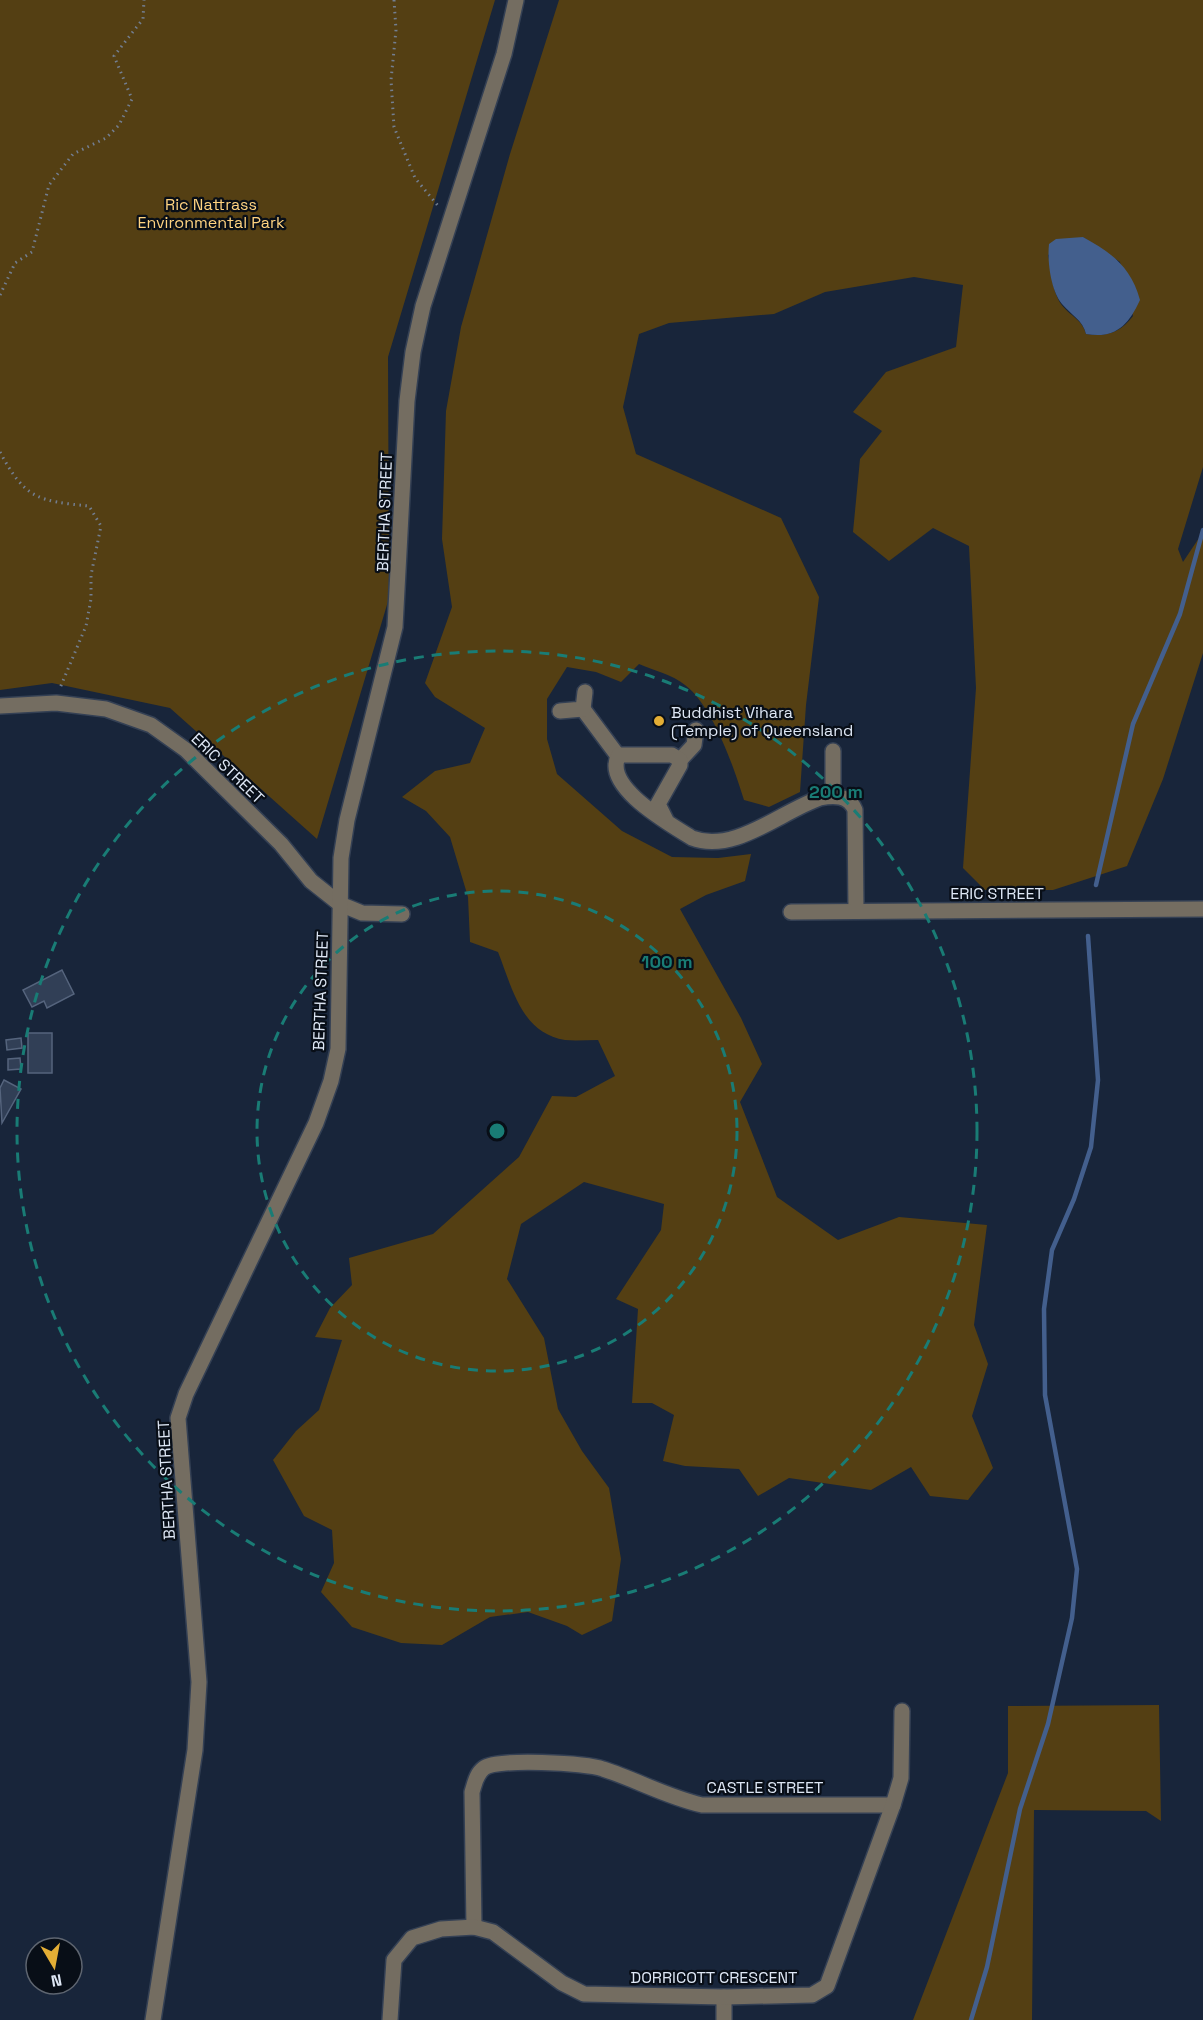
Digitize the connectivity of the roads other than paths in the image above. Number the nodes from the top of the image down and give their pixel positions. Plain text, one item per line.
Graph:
1 (516, 0) edge
2 (585, 692) dead end
3 (0, 706) edge
4 (583, 709) junction
5 (560, 711) dead end
6 (696, 730) dead end
7 (833, 751) dead end
8 (618, 756) junction
9 (680, 760) junction
10 (833, 796) junction
11 (666, 820) junction
12 (340, 904) junction
13 (1203, 909) edge
14 (856, 911) junction
15 (791, 912) dead end
16 (402, 914) dead end
17 (902, 1711) dead end
18 (893, 1805) junction
19 (474, 1927) junction
20 (724, 1997) junction
21 (153, 2020) edge
22 (390, 2020) edge
23 (724, 2020) edge

1 - 12 street, BERTHA STREET
2 - 4 street
3 - 12 street, ERIC STREET
4 - 5 street
4 - 8 street
6 - 9 street
7 - 10 street
8 - 9 street
8 - 11 street
9 - 11 street
10 - 11 street
10 - 14 street
12 - 16 street, ERIC STREET
12 - 21 street, BERTHA STREET
13 - 14 street, ERIC STREET
14 - 15 street, ERIC STREET
17 - 18 street, DORRICOTT CRESCENT
18 - 19 street, CASTLE STREET
18 - 20 street, DORRICOTT CRESCENT
19 - 20 street, DORRICOTT CRESCENT
19 - 22 street
20 - 23 street

